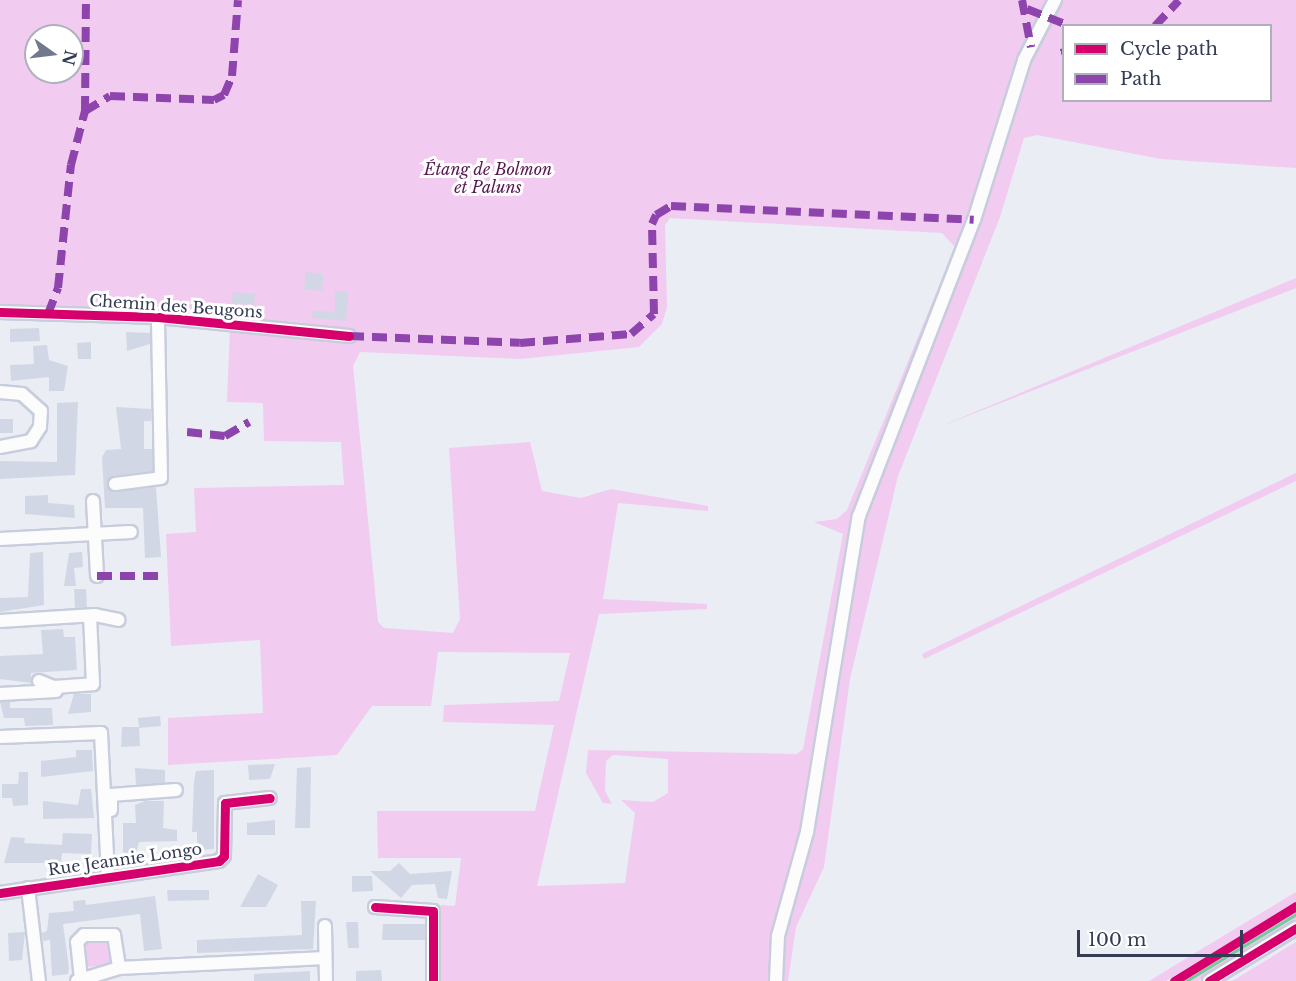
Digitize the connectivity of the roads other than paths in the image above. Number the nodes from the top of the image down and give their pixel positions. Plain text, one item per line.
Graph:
1 (1055, 0) edge
2 (0, 312) edge
3 (158, 317) junction
4 (349, 336) dead end
5 (0, 392) edge
6 (0, 447) edge
7 (115, 484) dead end
8 (93, 501) dead end
9 (130, 532) dead end
10 (94, 534) junction
11 (0, 539) edge
12 (97, 576) dead end
13 (90, 616) junction
14 (118, 620) dead end
15 (0, 621) edge
16 (39, 681) dead end
17 (57, 691) dead end
18 (0, 694) edge
19 (0, 737) edge
20 (111, 775) dead end
21 (175, 793) dead end
22 (111, 795) junction
23 (270, 798) dead end
24 (108, 856) junction
25 (108, 877) junction
26 (28, 888) junction
27 (0, 892) edge
28 (375, 907) dead end
29 (325, 926) dead end
30 (1296, 928) edge
31 (325, 958) junction
32 (119, 968) junction
33 (79, 980) edge
34 (39, 981) edge
35 (326, 981) edge
36 (433, 981) edge
37 (776, 981) edge
38 (1209, 981) edge

1 - 37 street
2 - 3 street, Chemin des Beugons
3 - 4 street, Chemin des Beugons
3 - 7 street
5 - 6 street
8 - 10 street
9 - 10 street
10 - 11 street
10 - 12 street
13 - 14 street
13 - 15 street
13 - 16 street
17 - 18 street
19 - 24 street
20 - 22 street
21 - 22 street
22 - 24 street
23 - 25 street, Rue Jeannie Longo
24 - 25 street
25 - 26 street, Rue Jeannie Longo
26 - 27 street, Rue Jeannie Longo
26 - 34 street
28 - 36 street
29 - 31 street
30 - 38 street
31 - 32 street
31 - 35 street
32 - 33 street
32 - 33 street

